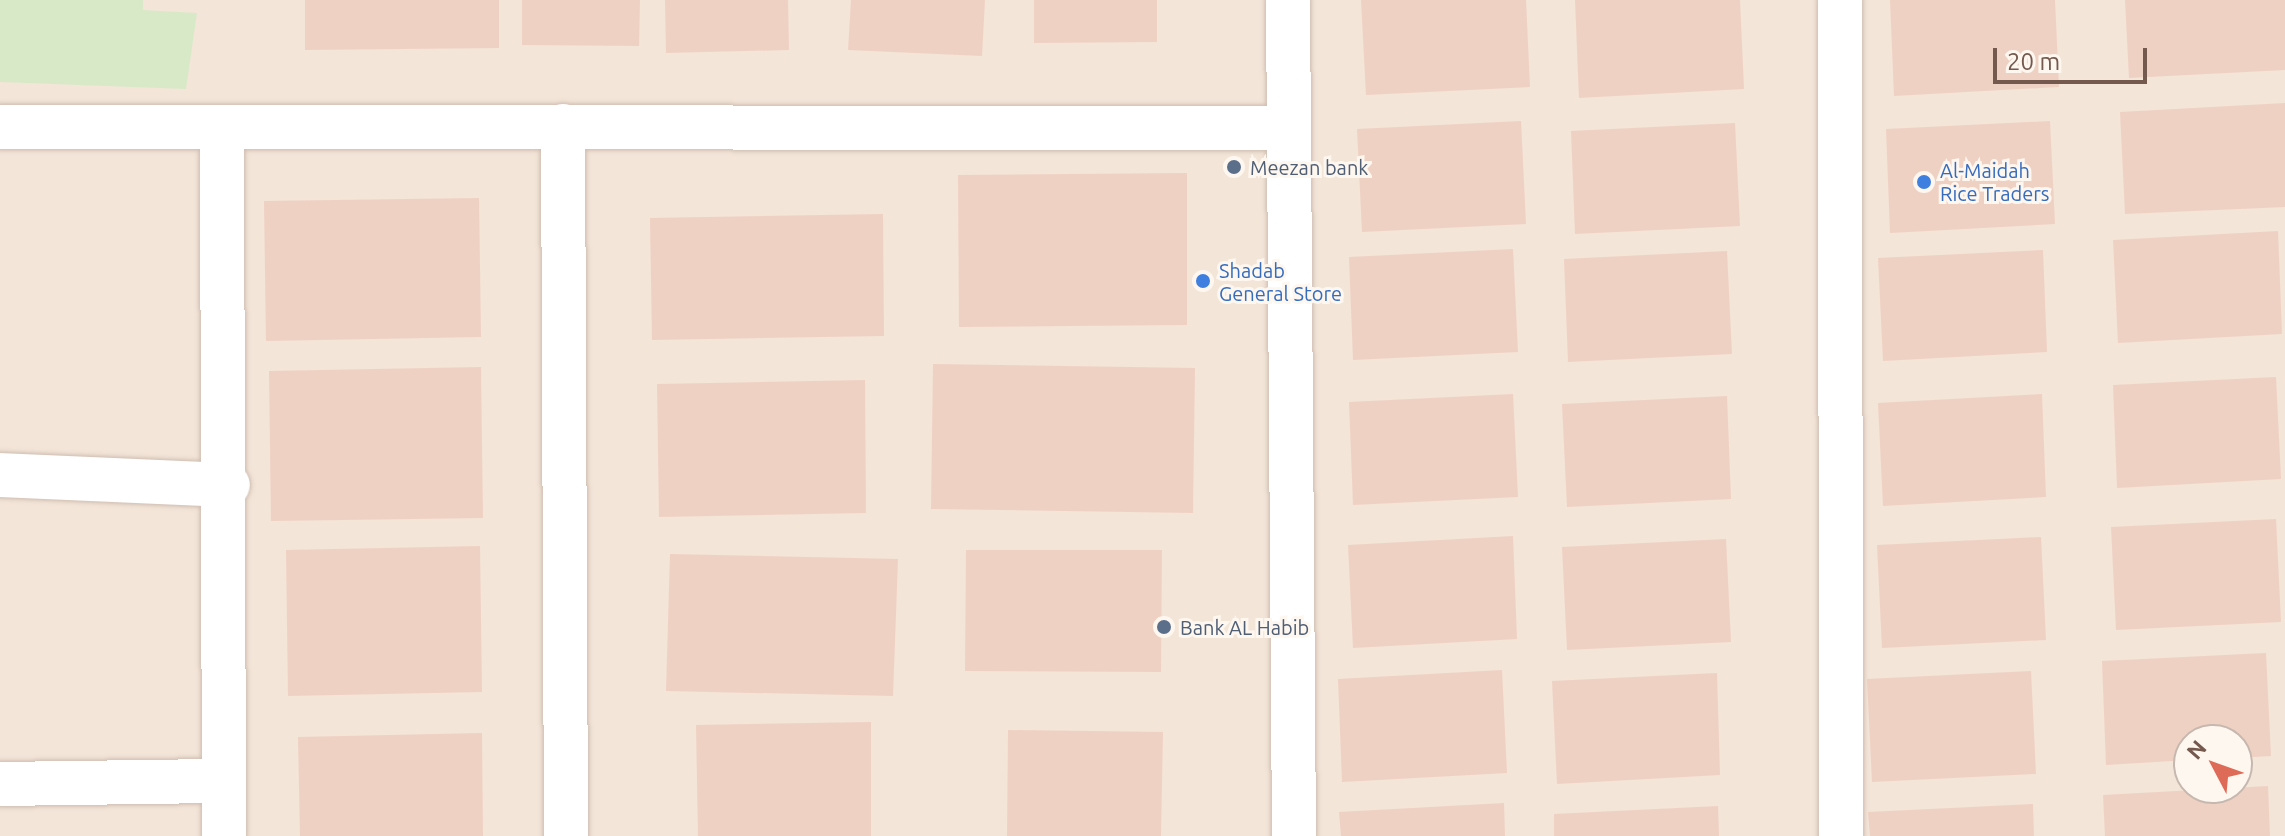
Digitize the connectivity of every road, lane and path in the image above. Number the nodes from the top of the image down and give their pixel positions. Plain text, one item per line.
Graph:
1 (1288, 0) edge
2 (1840, 0) edge
3 (563, 126) junction
4 (0, 127) edge
5 (1289, 128) junction
6 (222, 129) junction
7 (0, 475) edge
8 (228, 485) junction
9 (224, 781) junction
10 (0, 784) edge
11 (224, 836) edge
12 (566, 836) edge
13 (1294, 836) edge
14 (1841, 836) edge

1 - 5 street
2 - 14 street
3 - 5 street
3 - 6 street
3 - 12 street
4 - 6 street
5 - 13 street
6 - 8 street
7 - 8 street
8 - 9 street
9 - 10 street
9 - 11 street

